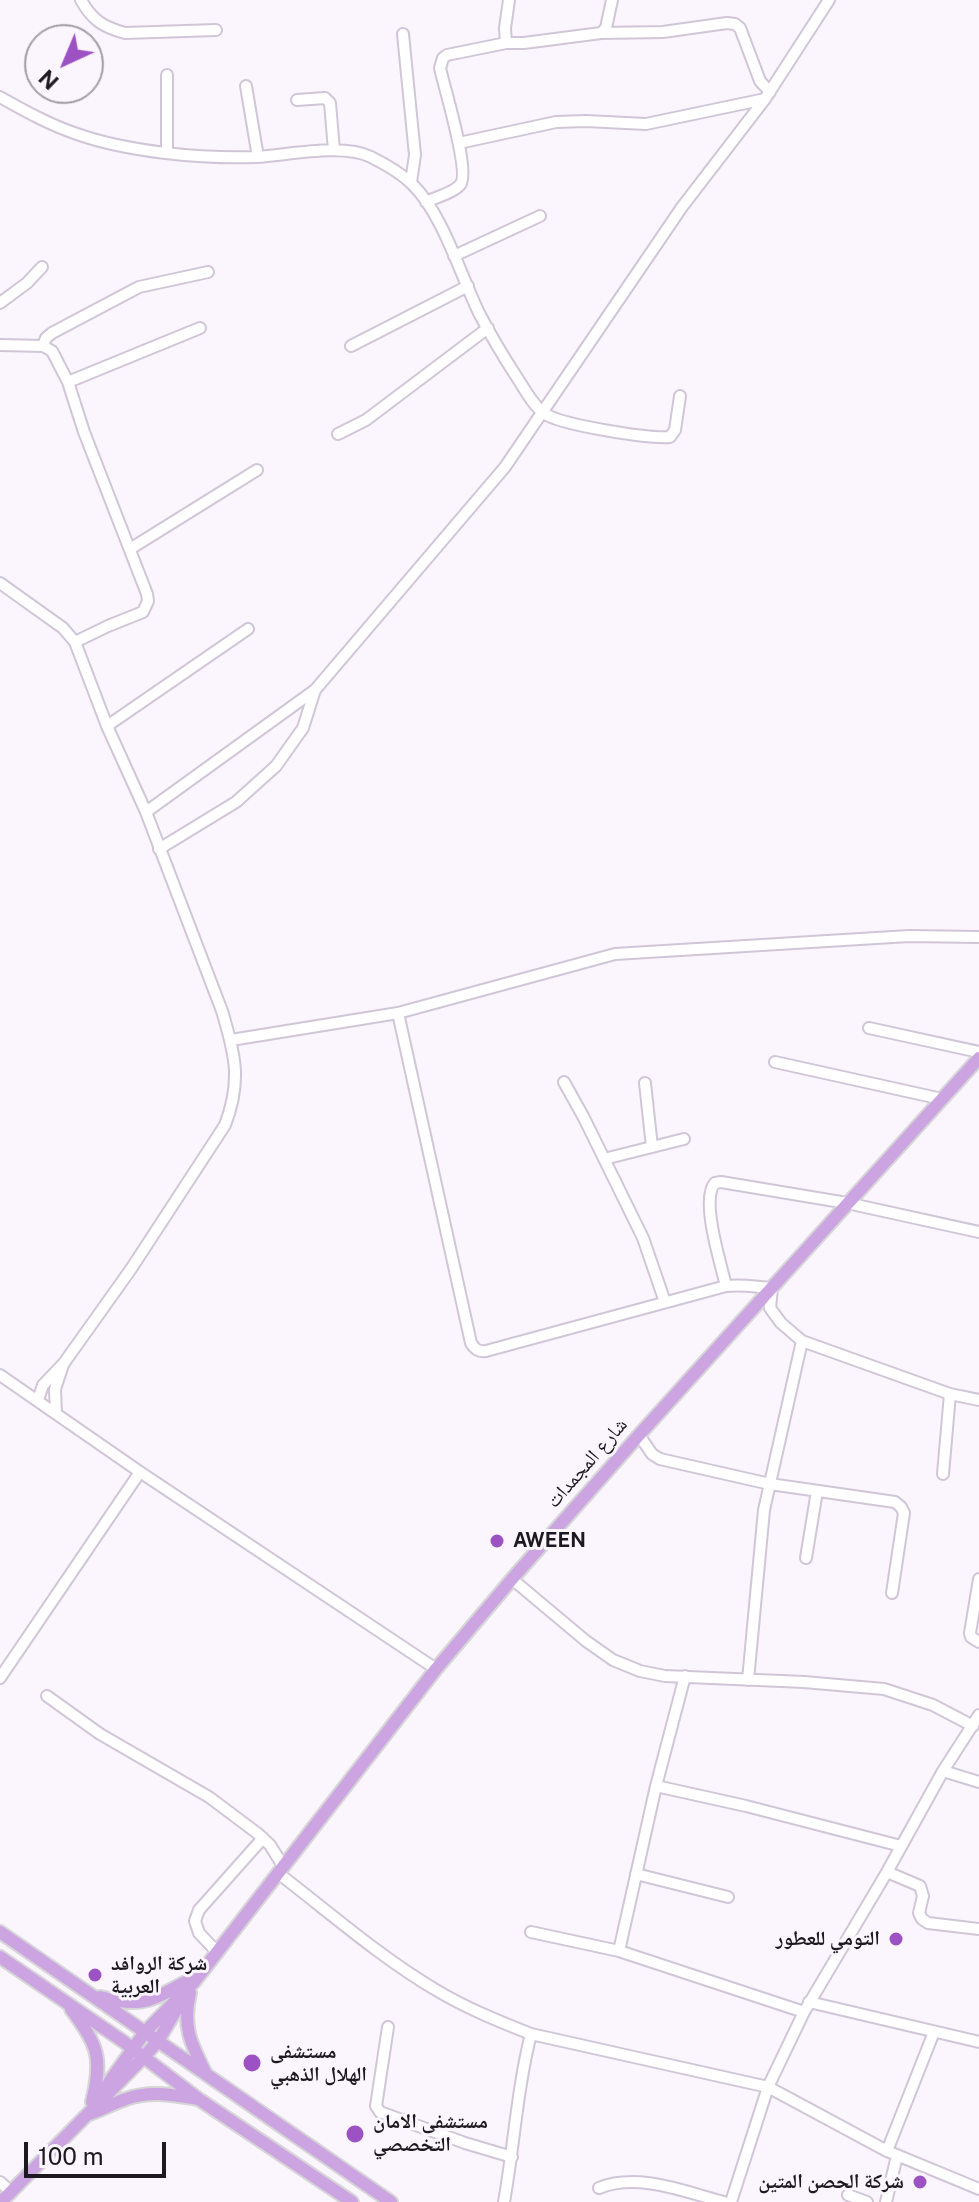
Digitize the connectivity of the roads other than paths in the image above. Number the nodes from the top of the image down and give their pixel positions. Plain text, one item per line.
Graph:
1 (81, 0) edge
2 (509, 0) edge
3 (612, 0) edge
4 (829, 0) edge
5 (216, 30) dead end
6 (601, 33) junction
7 (403, 34) dead end
8 (506, 43) junction
9 (167, 75) dead end
10 (246, 86) dead end
11 (768, 96) junction
12 (0, 97) edge
13 (297, 100) dead end
14 (459, 143) junction
15 (334, 150) junction
16 (167, 152) junction
17 (258, 157) junction
18 (411, 182) junction
19 (426, 202) junction
20 (540, 216) dead end
21 (454, 256) junction
22 (42, 267) dead end
23 (208, 272) dead end
24 (468, 286) junction
25 (0, 303) edge
26 (200, 328) dead end
27 (488, 328) junction
28 (0, 345) edge
29 (43, 346) junction
30 (351, 346) dead end
31 (68, 382) junction
32 (680, 396) dead end
33 (542, 413) junction
34 (338, 434) dead end
35 (257, 470) dead end
36 (130, 549) junction
37 (0, 583) edge
38 (248, 629) dead end
39 (75, 642) junction
40 (315, 690) junction
41 (107, 726) junction
42 (146, 812) junction
43 (159, 849) junction
44 (979, 937) edge
45 (398, 1013) junction
46 (869, 1028) dead end
47 (231, 1040) junction
48 (979, 1052) edge
49 (979, 1058) edge
50 (775, 1062) dead end
51 (564, 1082) dead end
52 (645, 1083) dead end
53 (942, 1099) junction
54 (684, 1139) dead end
55 (652, 1147) junction
56 (604, 1159) junction
57 (847, 1203) junction
58 (979, 1232) edge
59 (726, 1286) junction
60 (772, 1288) junction
61 (665, 1302) junction
62 (802, 1341) junction
63 (64, 1363) junction
64 (0, 1375) edge
65 (950, 1394) junction
66 (38, 1400) junction
67 (979, 1400) edge
68 (56, 1413) junction
69 (639, 1435) junction
70 (140, 1472) junction
71 (943, 1474) dead end
72 (770, 1484) junction
73 (817, 1491) junction
74 (806, 1558) dead end
75 (512, 1579) junction
76 (979, 1579) edge
77 (892, 1593) dead end
78 (979, 1642) edge
79 (436, 1669) junction
80 (685, 1676) junction
81 (0, 1678) edge
82 (748, 1680) junction
83 (47, 1696) dead end
84 (979, 1715) edge
85 (973, 1726) junction
86 (943, 1771) junction
87 (979, 1782) edge
88 (656, 1786) junction
89 (263, 1838) junction
90 (901, 1846) junction
91 (281, 1869) junction
92 (887, 1872) junction
93 (636, 1874) junction
94 (728, 1897) dead end
95 (979, 1929) edge
96 (0, 1932) edge
97 (531, 1932) dead end
98 (619, 1951) junction
99 (217, 1952) junction
100 (0, 1957) edge
101 (194, 1983) junction
102 (91, 1995) junction
103 (64, 2000) junction
104 (806, 2007) junction
105 (388, 2027) dead end
106 (145, 2032) junction
107 (934, 2032) junction
108 (531, 2034) junction
109 (158, 2041) junction
110 (979, 2042) edge
111 (132, 2049) junction
112 (143, 2058) junction
113 (208, 2077) junction
114 (768, 2087) junction
115 (200, 2100) junction
116 (91, 2110) junction
117 (892, 2154) junction
118 (512, 2157) junction
119 (0, 2182) edge
120 (599, 2188) dead end
121 (979, 2189) edge
122 (848, 2195) dead end
123 (6, 2197) edge
124 (352, 2202) edge
125 (391, 2202) edge
126 (504, 2202) edge
127 (724, 2202) edge
128 (731, 2202) edge
129 (867, 2202) edge
130 (886, 2202) edge

1 - 5 street
2 - 8 street
3 - 6 street
4 - 11 street
6 - 8 street
6 - 11 street
7 - 18 street
8 - 14 street
9 - 16 street
10 - 17 street
11 - 14 street
11 - 33 street
12 - 16 street
13 - 15 street
14 - 19 street
15 - 17 street
15 - 18 street
16 - 17 street
18 - 19 street
19 - 21 street
20 - 21 street
21 - 24 street
22 - 25 street
23 - 29 street
24 - 27 street
24 - 30 street
26 - 31 street
27 - 33 street
27 - 34 street
28 - 29 street
29 - 31 street
31 - 36 street
32 - 33 street
33 - 40 street
35 - 36 street
36 - 39 street
37 - 39 street
38 - 41 street
39 - 41 street
40 - 42 street
40 - 43 street
41 - 42 street
42 - 43 street
43 - 47 street
44 - 45 street
45 - 47 street
45 - 61 street
46 - 48 street
47 - 63 street
49 - 53 main road, شارع المجمدات
50 - 53 street
51 - 56 street
52 - 55 street
53 - 57 main road, شارع المجمدات
54 - 55 street
55 - 56 street
56 - 61 street
57 - 58 street
57 - 59 street
57 - 60 main road, شارع المجمدات
59 - 60 street
59 - 61 street
60 - 62 street
60 - 69 main road, شارع المجمدات
62 - 65 street
62 - 72 street
63 - 66 street
63 - 68 street
64 - 66 street
65 - 67 street
65 - 71 street
66 - 68 street
68 - 70 street
69 - 72 street
69 - 75 main road, شارع المجمدات
70 - 79 street
70 - 81 street
72 - 73 street
72 - 82 street
73 - 74 street
73 - 77 street
75 - 79 main road, شارع المجمدات
75 - 80 street
76 - 78 street
79 - 91 main road, شارع المجمدات
80 - 82 street
80 - 88 street
82 - 85 street
83 - 89 street
84 - 85 street
85 - 86 street
86 - 87 street
86 - 90 street
88 - 90 street
88 - 93 street
89 - 91 street
89 - 99 street
90 - 92 street
91 - 99 main road, شارع المجمدات
91 - 108 street
92 - 95 street
92 - 104 street
93 - 94 street
93 - 98 street
96 - 102 main road
97 - 98 street
98 - 104 street
99 - 101 main road, شارع المجمدات
100 - 103 main road
101 - 102 main road
101 - 106 main road, شارع المجمدات
101 - 109 main road, شارع المجمدات
101 - 113 main road
102 - 106 main road
103 - 111 main road
103 - 116 main road
104 - 107 street
104 - 114 street
105 - 118 street
106 - 109 main road
106 - 111 main road, شارع المجمدات
107 - 110 street
107 - 117 street
108 - 114 street
108 - 118 street
109 - 112 main road, شارع المجمدات
109 - 113 main road
111 - 112 main road
111 - 116 main road, شارع المجمدات
112 - 115 main road
112 - 116 main road, شارع المجمدات
113 - 125 main road
114 - 117 street
114 - 128 street
115 - 116 main road
115 - 124 main road
116 - 123 main road
117 - 121 street
117 - 130 street
118 - 126 street
119 - 123 street
120 - 127 street
122 - 129 street

